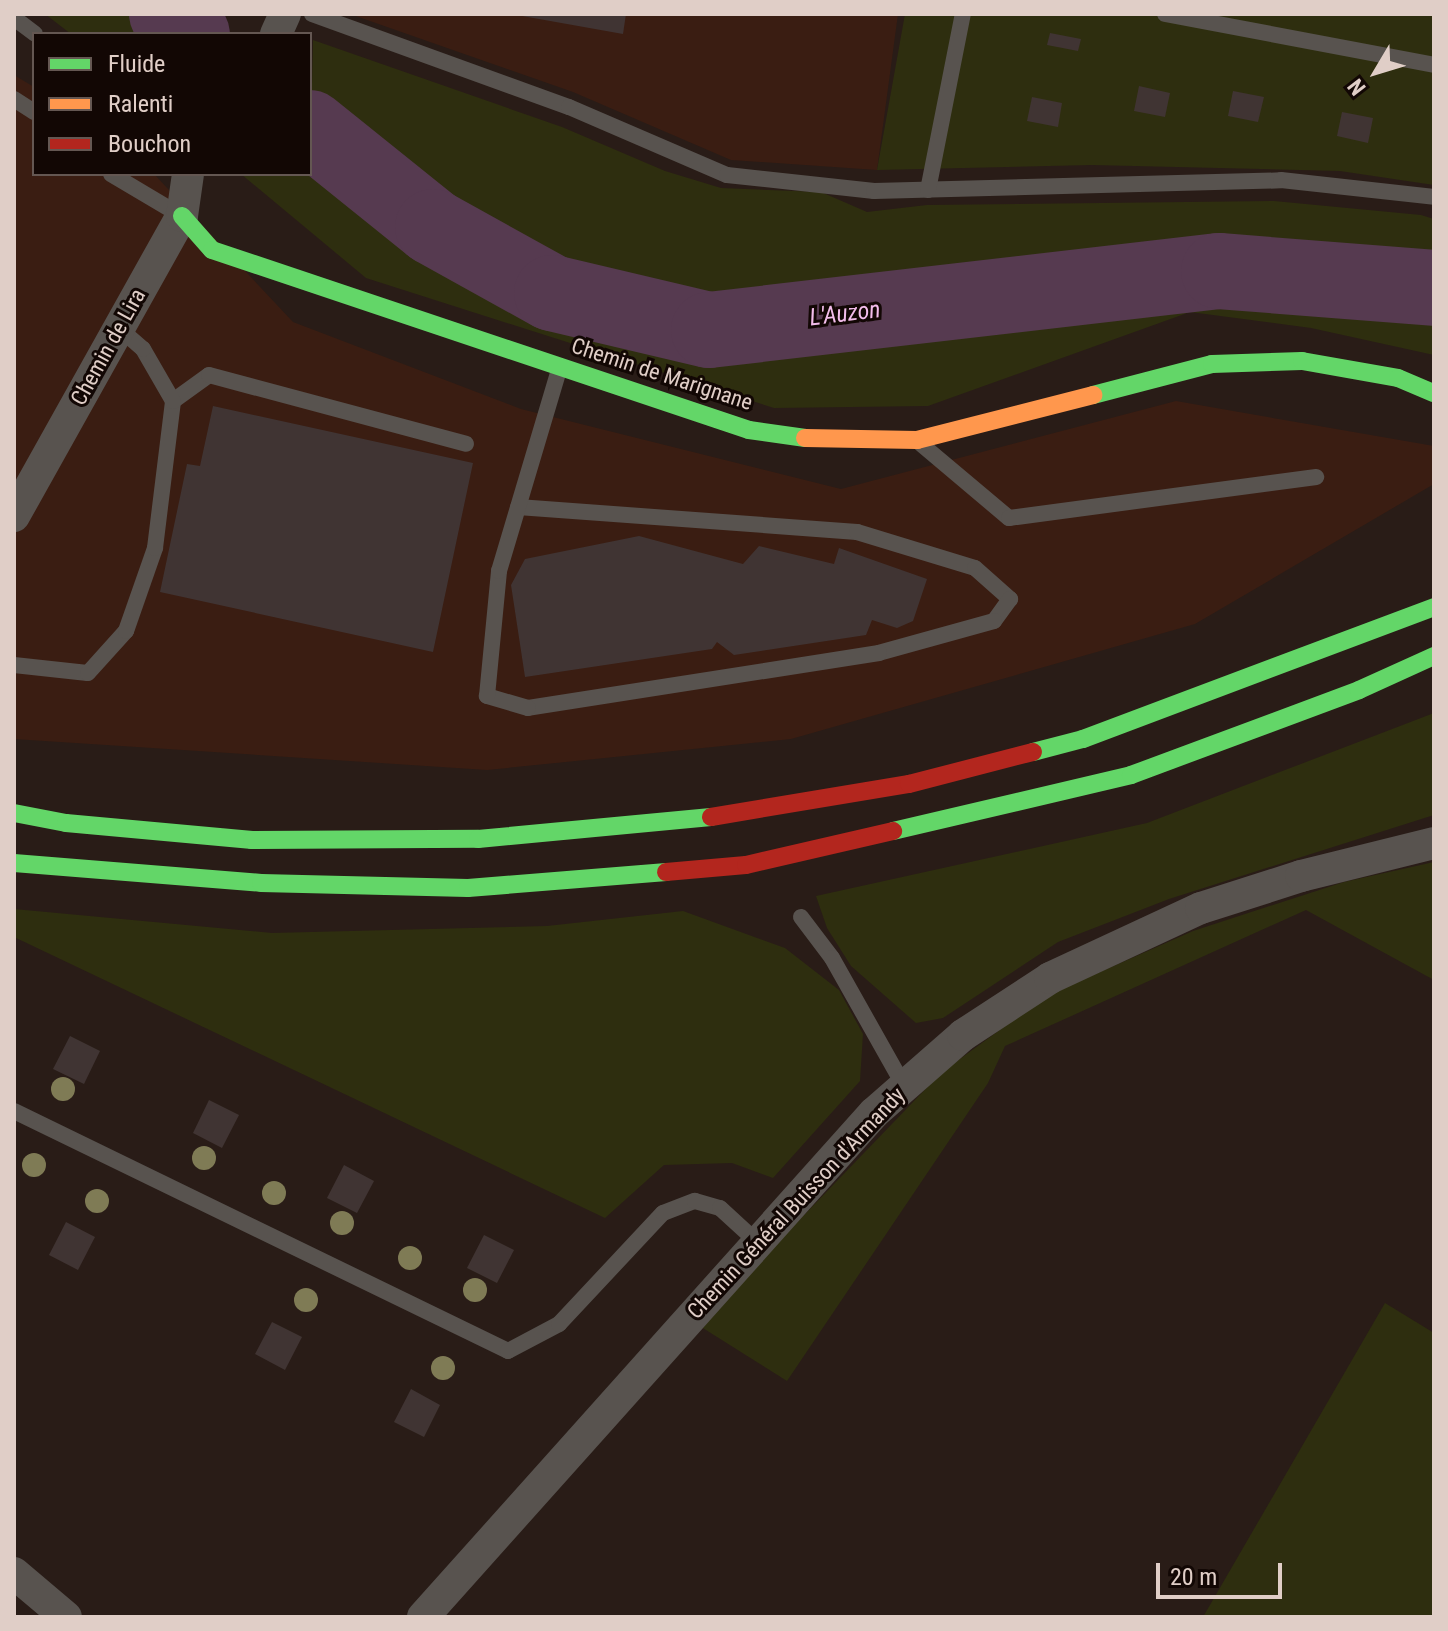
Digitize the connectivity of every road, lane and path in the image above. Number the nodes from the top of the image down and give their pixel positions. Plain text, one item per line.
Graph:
1 (312, 14) edge
2 (963, 14) edge
3 (1165, 14) edge
4 (14, 18) edge
5 (32, 32) edge
6 (1434, 65) edge
7 (14, 99) edge
8 (32, 111) edge
9 (114, 176) edge
10 (188, 176) edge
11 (928, 190) junction
12 (1434, 197) edge
13 (182, 216) junction
14 (119, 328) junction
15 (560, 366) junction
16 (1434, 393) edge
17 (173, 401) junction
18 (917, 440) junction
19 (466, 444) dead end
20 (1316, 477) dead end
21 (518, 507) junction
22 (14, 516) edge
23 (1434, 607) edge
24 (1434, 656) edge
25 (14, 665) edge
26 (14, 813) edge
27 (1434, 843) edge
28 (14, 863) edge
29 (801, 917) dead end
30 (904, 1086) junction
31 (14, 1111) edge
32 (756, 1241) junction
33 (14, 1573) edge
34 (66, 1617) edge
35 (423, 1617) edge

1 - 11 lane
2 - 11 lane
3 - 6 lane
4 - 5 lane
7 - 8 lane
9 - 13 lane
10 - 13 street, Chemin de Lira
11 - 12 lane
13 - 14 street, Chemin de Lira
13 - 15 main road, Chemin de Marignane
14 - 17 lane
14 - 22 street, Chemin de Lira
15 - 18 main road, Chemin de Marignane
15 - 21 lane
16 - 18 main road, Chemin de Marignane
17 - 19 lane
17 - 25 lane
18 - 20 lane
21 - 21 lane
23 - 26 main road
24 - 28 main road
27 - 30 street, Chemin Général Buisson d'Armandy
29 - 30 lane
30 - 32 street, Chemin Général Buisson d'Armandy
31 - 32 lane
32 - 35 street, Chemin Général Buisson d'Armandy
33 - 34 street

